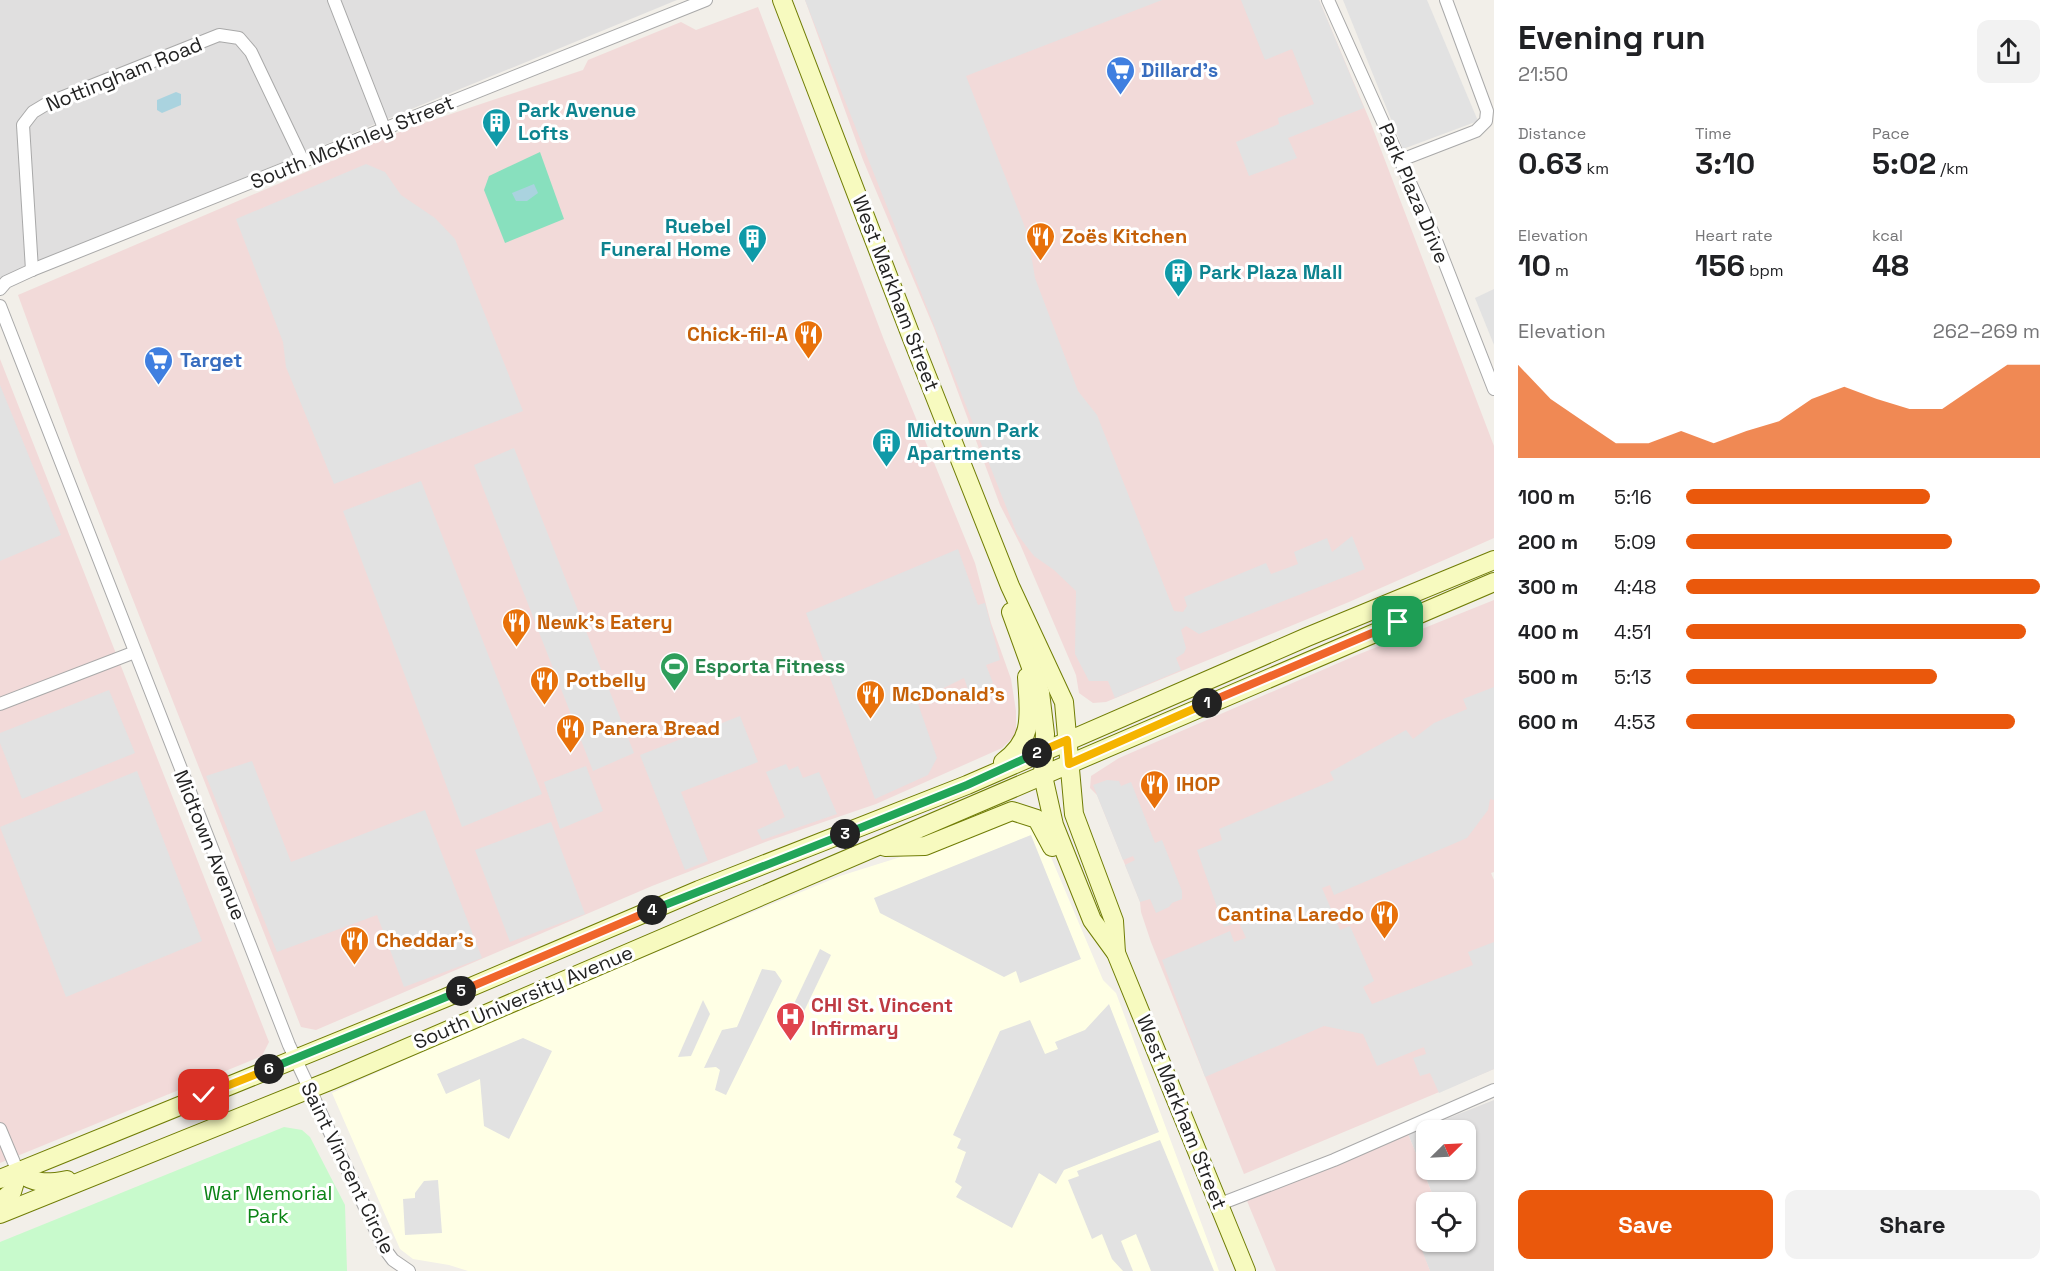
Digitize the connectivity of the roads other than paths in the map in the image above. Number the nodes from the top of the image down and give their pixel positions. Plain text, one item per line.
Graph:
1 (334, 0) edge
2 (706, 0) edge
3 (782, 0) edge
4 (1328, 0) edge
5 (1446, 0) edge
6 (384, 129) junction
7 (1401, 160) junction
8 (303, 161) junction
9 (32, 270) junction
10 (0, 289) edge
11 (0, 306) edge
12 (1494, 390) edge
13 (1494, 560) edge
14 (1494, 582) edge
15 (1010, 586) junction
16 (135, 652) junction
17 (1025, 652) junction
18 (0, 704) edge
19 (1067, 740) junction
20 (1042, 750) junction
21 (1069, 764) junction
22 (1043, 776) junction
23 (980, 779) junction
24 (875, 847) junction
25 (1092, 920) junction
26 (1116, 953) junction
27 (295, 1059) junction
28 (310, 1089) junction
29 (1494, 1090) edge
30 (0, 1129) edge
31 (18, 1172) junction
32 (92, 1176) junction
33 (0, 1179) edge
34 (0, 1202) edge
35 (1220, 1204) junction
36 (0, 1214) edge
37 (409, 1271) edge
38 (1246, 1271) edge

1 - 6 street
2 - 6 street, South McKinley Street
3 - 15 main road, West Markham Street
4 - 7 street, Park Plaza Drive
5 - 7 street
6 - 8 street, South McKinley Street
7 - 12 street, Park Plaza Drive
8 - 9 street, South McKinley Street
8 - 9 street, Nottingham Road
9 - 10 street, South McKinley Street
11 - 16 street, Midtown Avenue
13 - 19 main road, South University Avenue
14 - 21 main road, South University Avenue
15 - 17 main road, West Markham Street
15 - 19 main road, West Markham Street
16 - 18 street
16 - 27 street, Midtown Avenue
17 - 20 main road, West Markham Street
17 - 23 main road
19 - 20 main road, South University Avenue
19 - 21 main road, West Markham Street
20 - 22 main road, West Markham Street
20 - 23 main road, South University Avenue
21 - 22 main road, South University Avenue
21 - 26 main road, West Markham Street
22 - 24 main road, South University Avenue
22 - 25 main road, West Markham Street
23 - 27 main road, South University Avenue
24 - 25 main road
24 - 28 main road, South University Avenue
25 - 26 main road, West Markham Street
26 - 35 main road, West Markham Street
27 - 28 street, Saint Vincent Circle
27 - 31 main road, South University Avenue
28 - 32 main road, South University Avenue
28 - 37 street, Saint Vincent Circle
29 - 35 street
30 - 31 street
31 - 32 main road
31 - 33 main road, South University Avenue
31 - 34 main road
32 - 36 main road, South University Avenue
35 - 38 main road, West Markham Street

